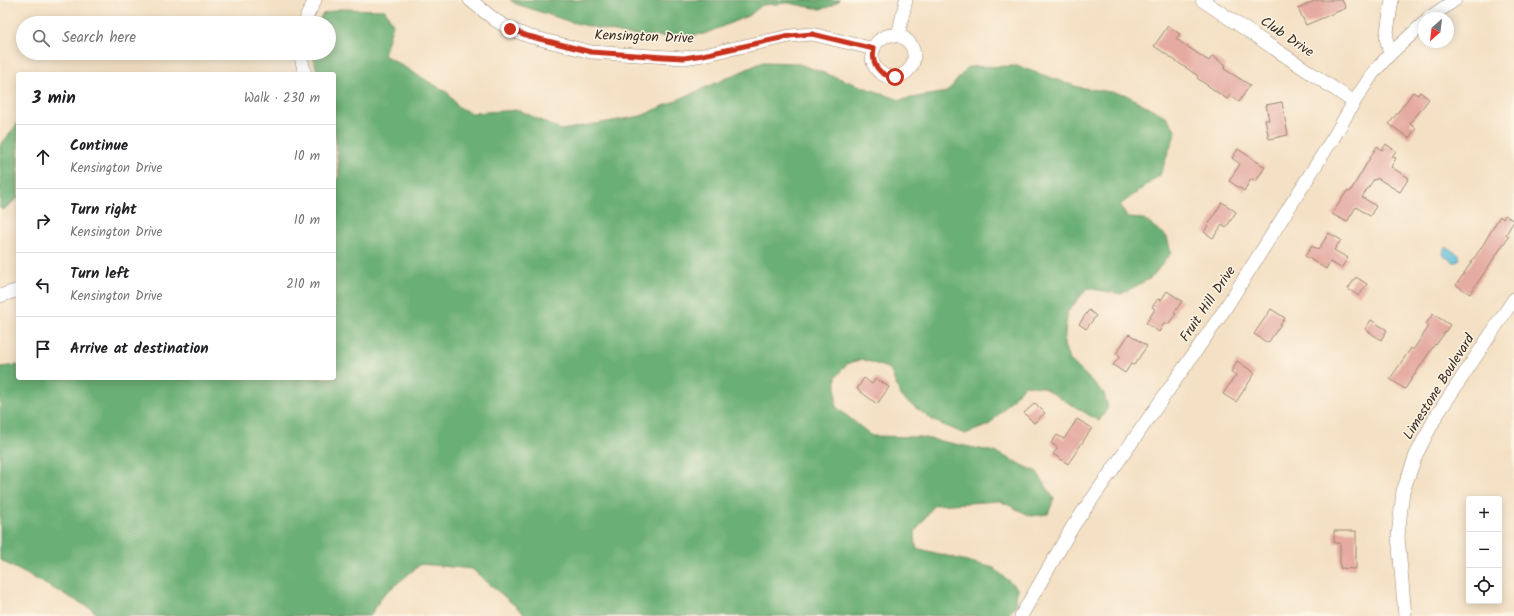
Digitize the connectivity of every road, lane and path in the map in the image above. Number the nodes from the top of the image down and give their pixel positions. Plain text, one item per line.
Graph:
1 (315, 0) edge
2 (470, 0) edge
3 (906, 0) edge
4 (1202, 0) edge
5 (1392, 0) edge
6 (1455, 0) edge
7 (1438, 12) edge
8 (307, 16) edge
9 (1418, 28) edge
10 (898, 36) junction
11 (874, 49) junction
12 (1390, 54) junction
13 (302, 60) edge
14 (305, 72) edge
15 (1354, 102) junction
16 (16, 291) edge
17 (0, 296) edge
18 (1514, 299) edge
19 (1021, 616) edge
20 (1405, 616) edge

1 - 8 street
2 - 11 street, Kensington Drive
3 - 10 street
4 - 15 street, Club Drive
5 - 12 street
6 - 7 street
9 - 12 street
10 - 11 street
10 - 11 street
12 - 15 street, Fruit Hill Drive
13 - 14 street
15 - 19 street, Fruit Hill Drive
16 - 17 street
18 - 20 street, Limestone Boulevard

